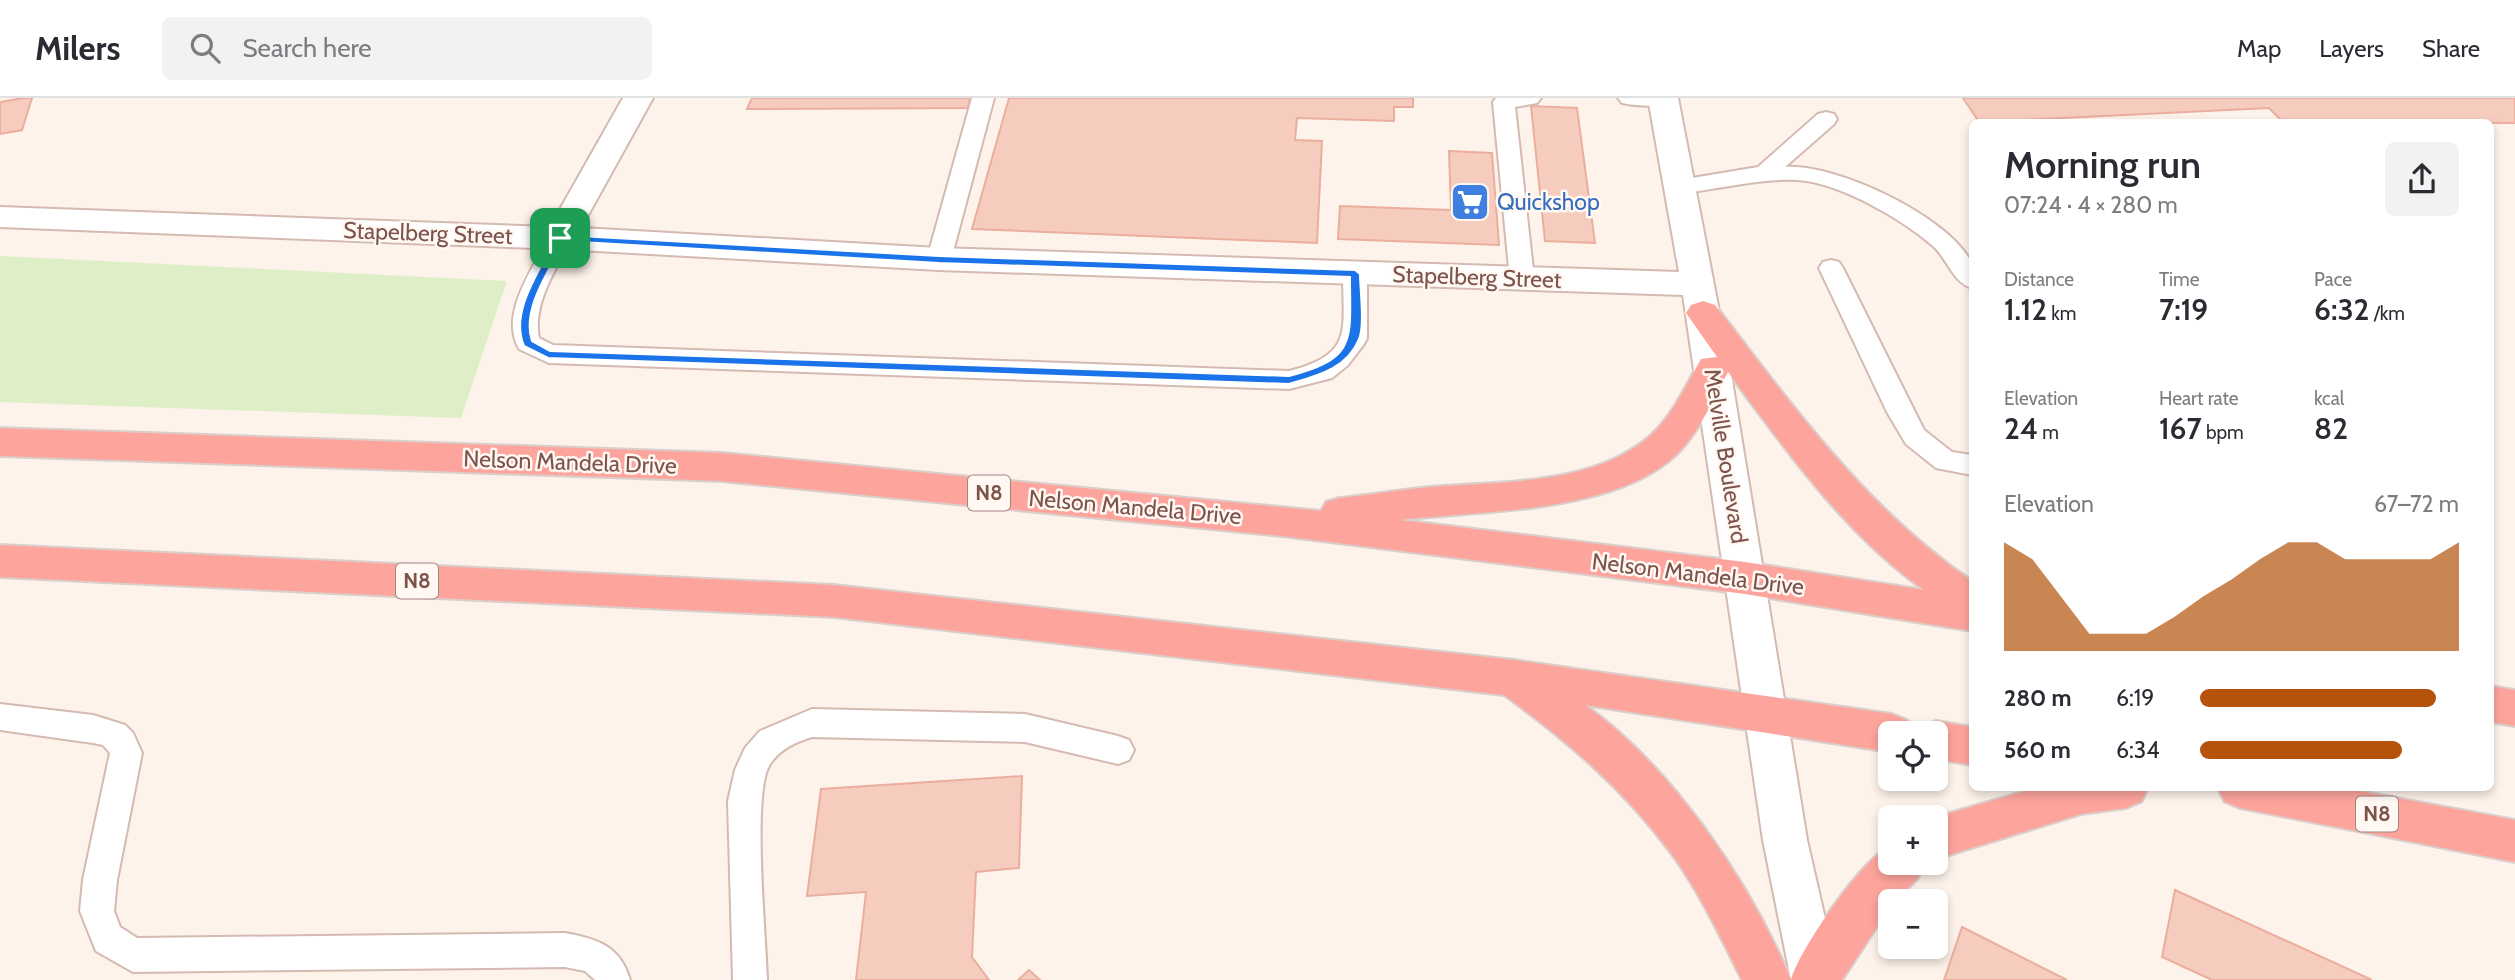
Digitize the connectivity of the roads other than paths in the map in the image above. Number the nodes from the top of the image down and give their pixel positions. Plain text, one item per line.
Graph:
1 (638, 98) edge
2 (983, 98) edge
3 (1530, 98) edge
4 (1629, 98) edge
5 (1663, 99) edge
6 (1826, 120) dead end
7 (1753, 177) junction
8 (1680, 187) junction
9 (0, 217) edge
10 (560, 238) junction
11 (939, 259) junction
12 (1831, 268) dead end
13 (1355, 274) junction
14 (1969, 276) edge
15 (1522, 279) junction
16 (1699, 298) junction
17 (1713, 368) junction
18 (0, 442) edge
19 (1969, 465) edge
20 (1282, 521) junction
21 (0, 561) edge
22 (1745, 578) junction
23 (1969, 600) edge
24 (1969, 614) edge
25 (1514, 678) junction
26 (2494, 705) edge
27 (2515, 708) edge
28 (1763, 713) junction
29 (0, 717) edge
30 (1878, 731) edge
31 (1948, 742) edge
32 (1969, 746) edge
33 (1118, 751) dead end
34 (2104, 791) edge
35 (2256, 791) edge
36 (1948, 834) edge
37 (2515, 841) edge
38 (1888, 875) edge
39 (613, 980) edge
40 (750, 980) edge
41 (1767, 980) edge
42 (1815, 980) edge

1 - 10 street
2 - 11 lane
3 - 15 lane
4 - 5 lane
5 - 8 street, Melville Boulevard
6 - 7 lane
7 - 8 lane
7 - 14 lane
8 - 16 street, Melville Boulevard
9 - 10 street, Stapelberg Street
10 - 11 street, Stapelberg Street
10 - 13 lane
11 - 13 street, Stapelberg Street
12 - 19 lane
13 - 15 street, Stapelberg Street
15 - 16 street, Stapelberg Street
16 - 17 street, Melville Boulevard
16 - 23 highway
17 - 20 highway
17 - 22 street, Melville Boulevard
18 - 20 highway, Nelson Mandela Drive / N8
20 - 22 highway, Nelson Mandela Drive / N8
21 - 25 highway, N8
22 - 24 highway, Nelson Mandela Drive / N8
22 - 28 street, Melville Boulevard
25 - 28 highway, N8
25 - 41 highway
26 - 27 highway
28 - 30 highway, N8
28 - 42 street, Melville Boulevard
29 - 39 lane
31 - 32 highway
33 - 40 lane
34 - 36 highway
35 - 37 highway, N8
38 - 42 highway

